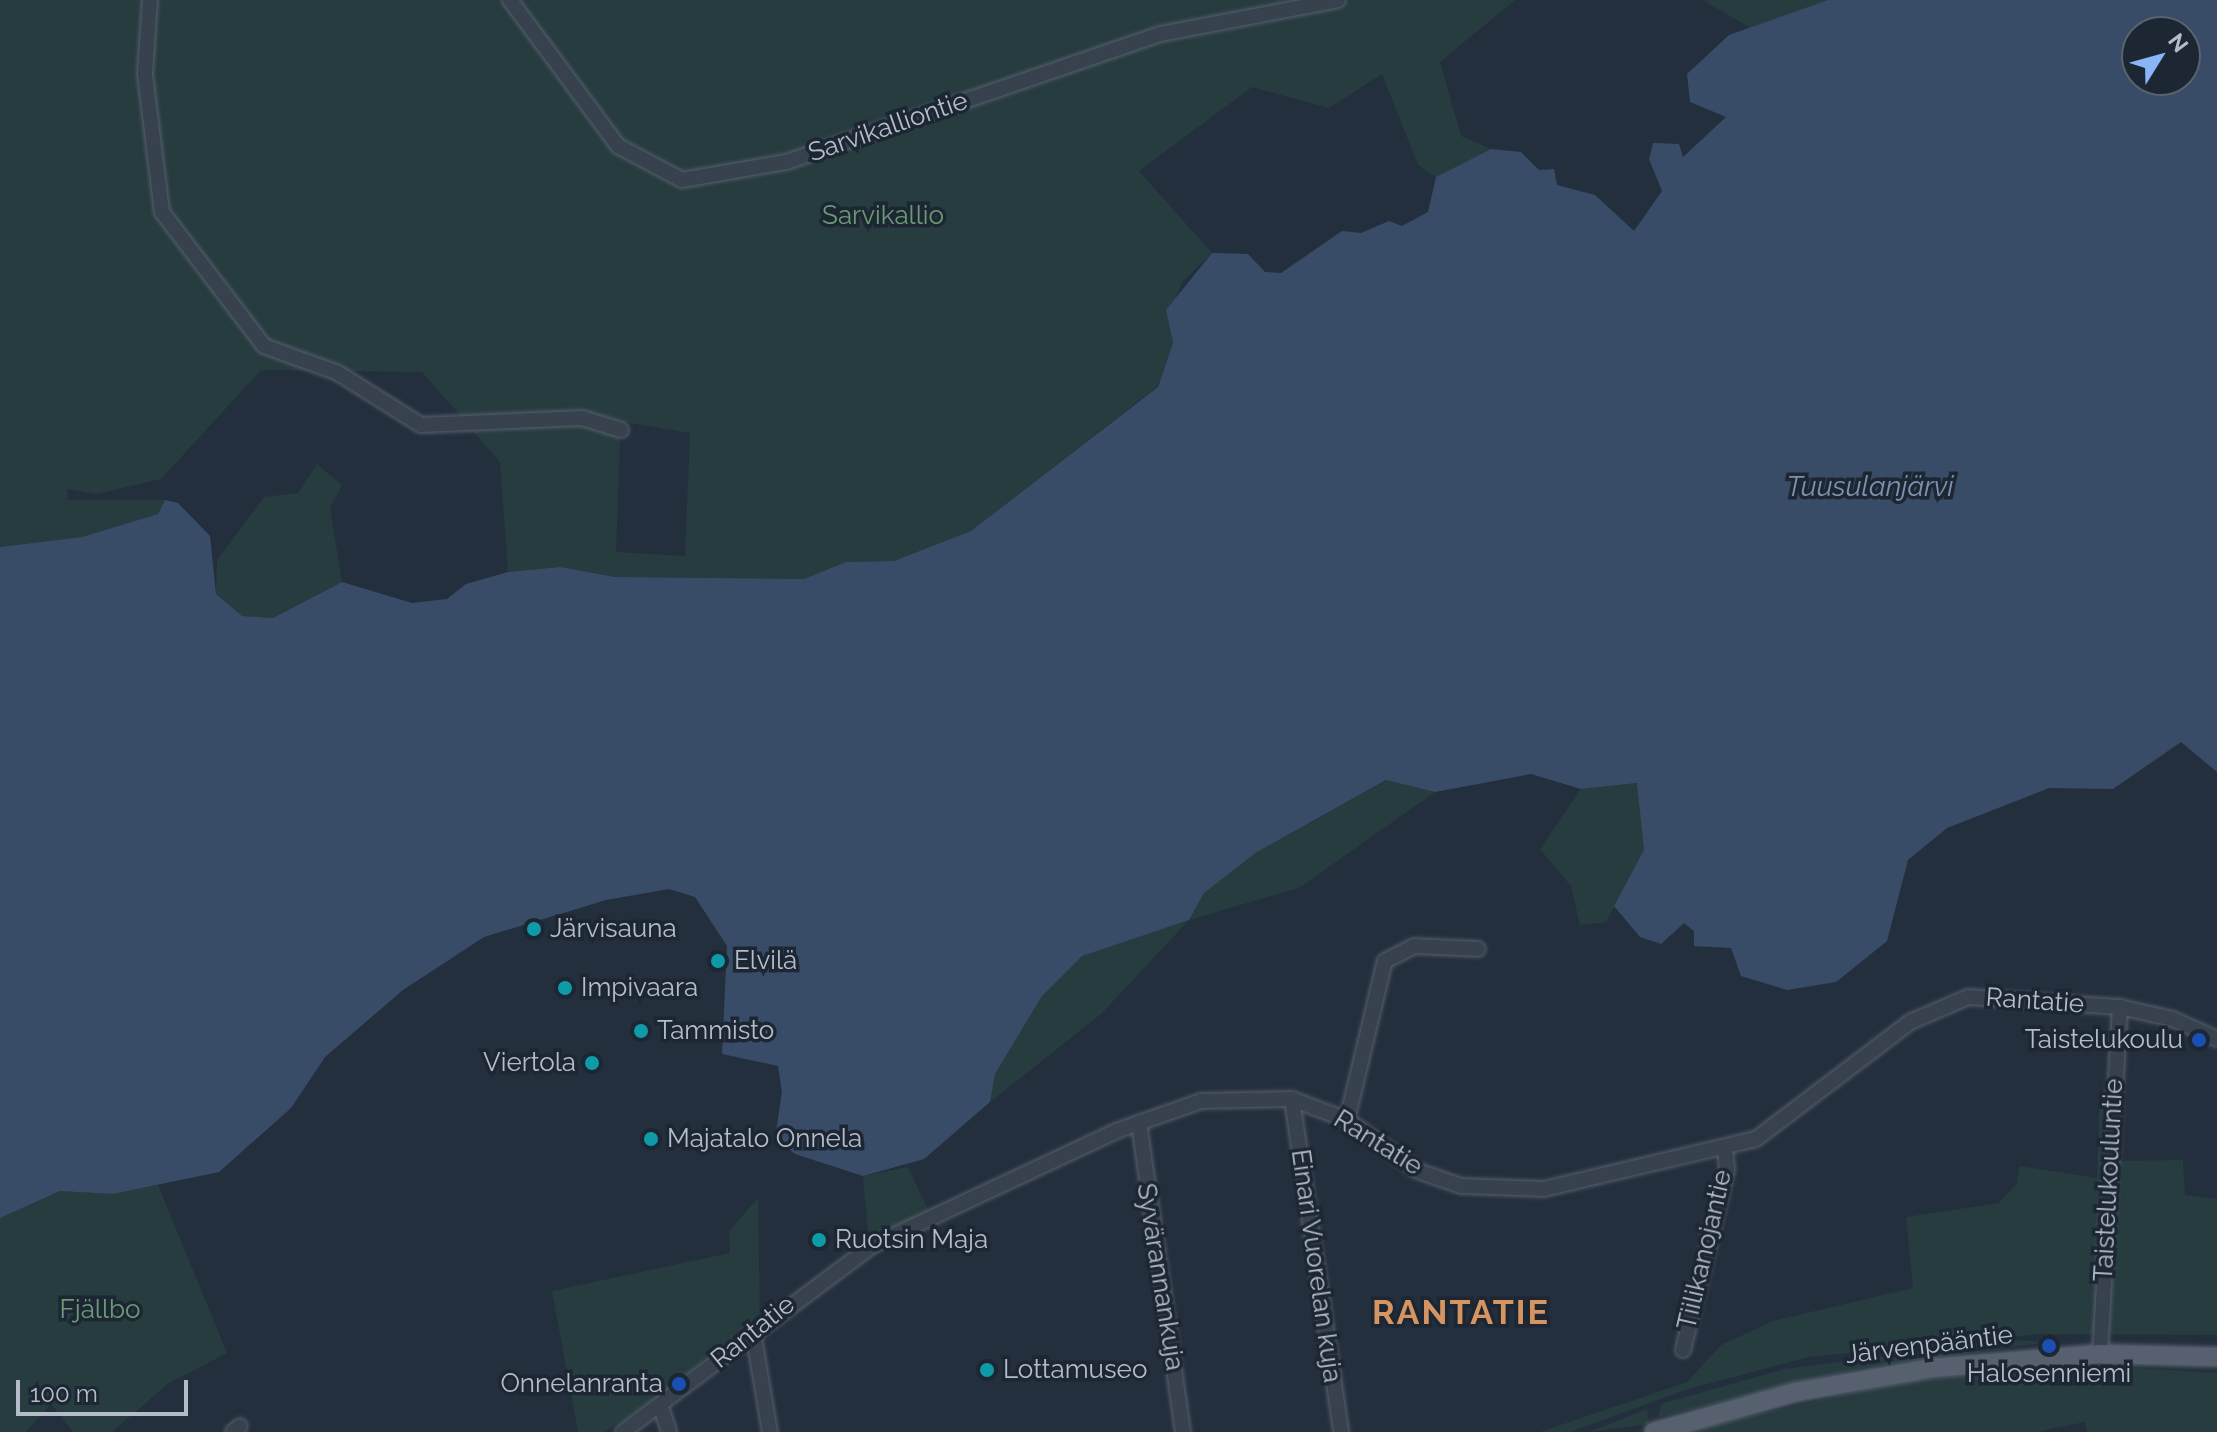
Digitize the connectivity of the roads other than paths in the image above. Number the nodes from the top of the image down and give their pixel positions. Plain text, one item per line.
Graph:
1 (150, 0) edge
2 (510, 0) edge
3 (1338, 0) edge
4 (621, 430) dead end
5 (1478, 949) dead end
6 (2120, 1007) junction
7 (2217, 1039) edge
8 (1292, 1099) junction
9 (1347, 1120) junction
10 (1139, 1123) junction
11 (1725, 1149) junction
12 (753, 1332) junction
13 (1683, 1350) dead end
14 (2100, 1354) junction
15 (2217, 1357) edge
16 (661, 1407) junction
17 (1658, 1431) edge
18 (623, 1432) edge
19 (669, 1432) edge
20 (770, 1432) edge
21 (1183, 1432) edge
22 (1341, 1432) edge

1 - 4 street
2 - 3 street, Sarvikalliontie
5 - 9 street
6 - 7 street, Rantatie
6 - 11 street, Rantatie
6 - 14 street, Taistelukouluntie
8 - 9 street, Rantatie
8 - 10 street, Rantatie
8 - 22 street, Einari Vuorelan kuja
9 - 11 street, Rantatie
10 - 12 street, Rantatie
10 - 21 street, Syvärannankuja
11 - 13 street, Tiilikanojantie
12 - 16 street, Rantatie
12 - 20 street
14 - 15 main road, Järvenpääntie
14 - 17 main road, Järvenpääntie
16 - 18 street, Rantatie
16 - 19 street

